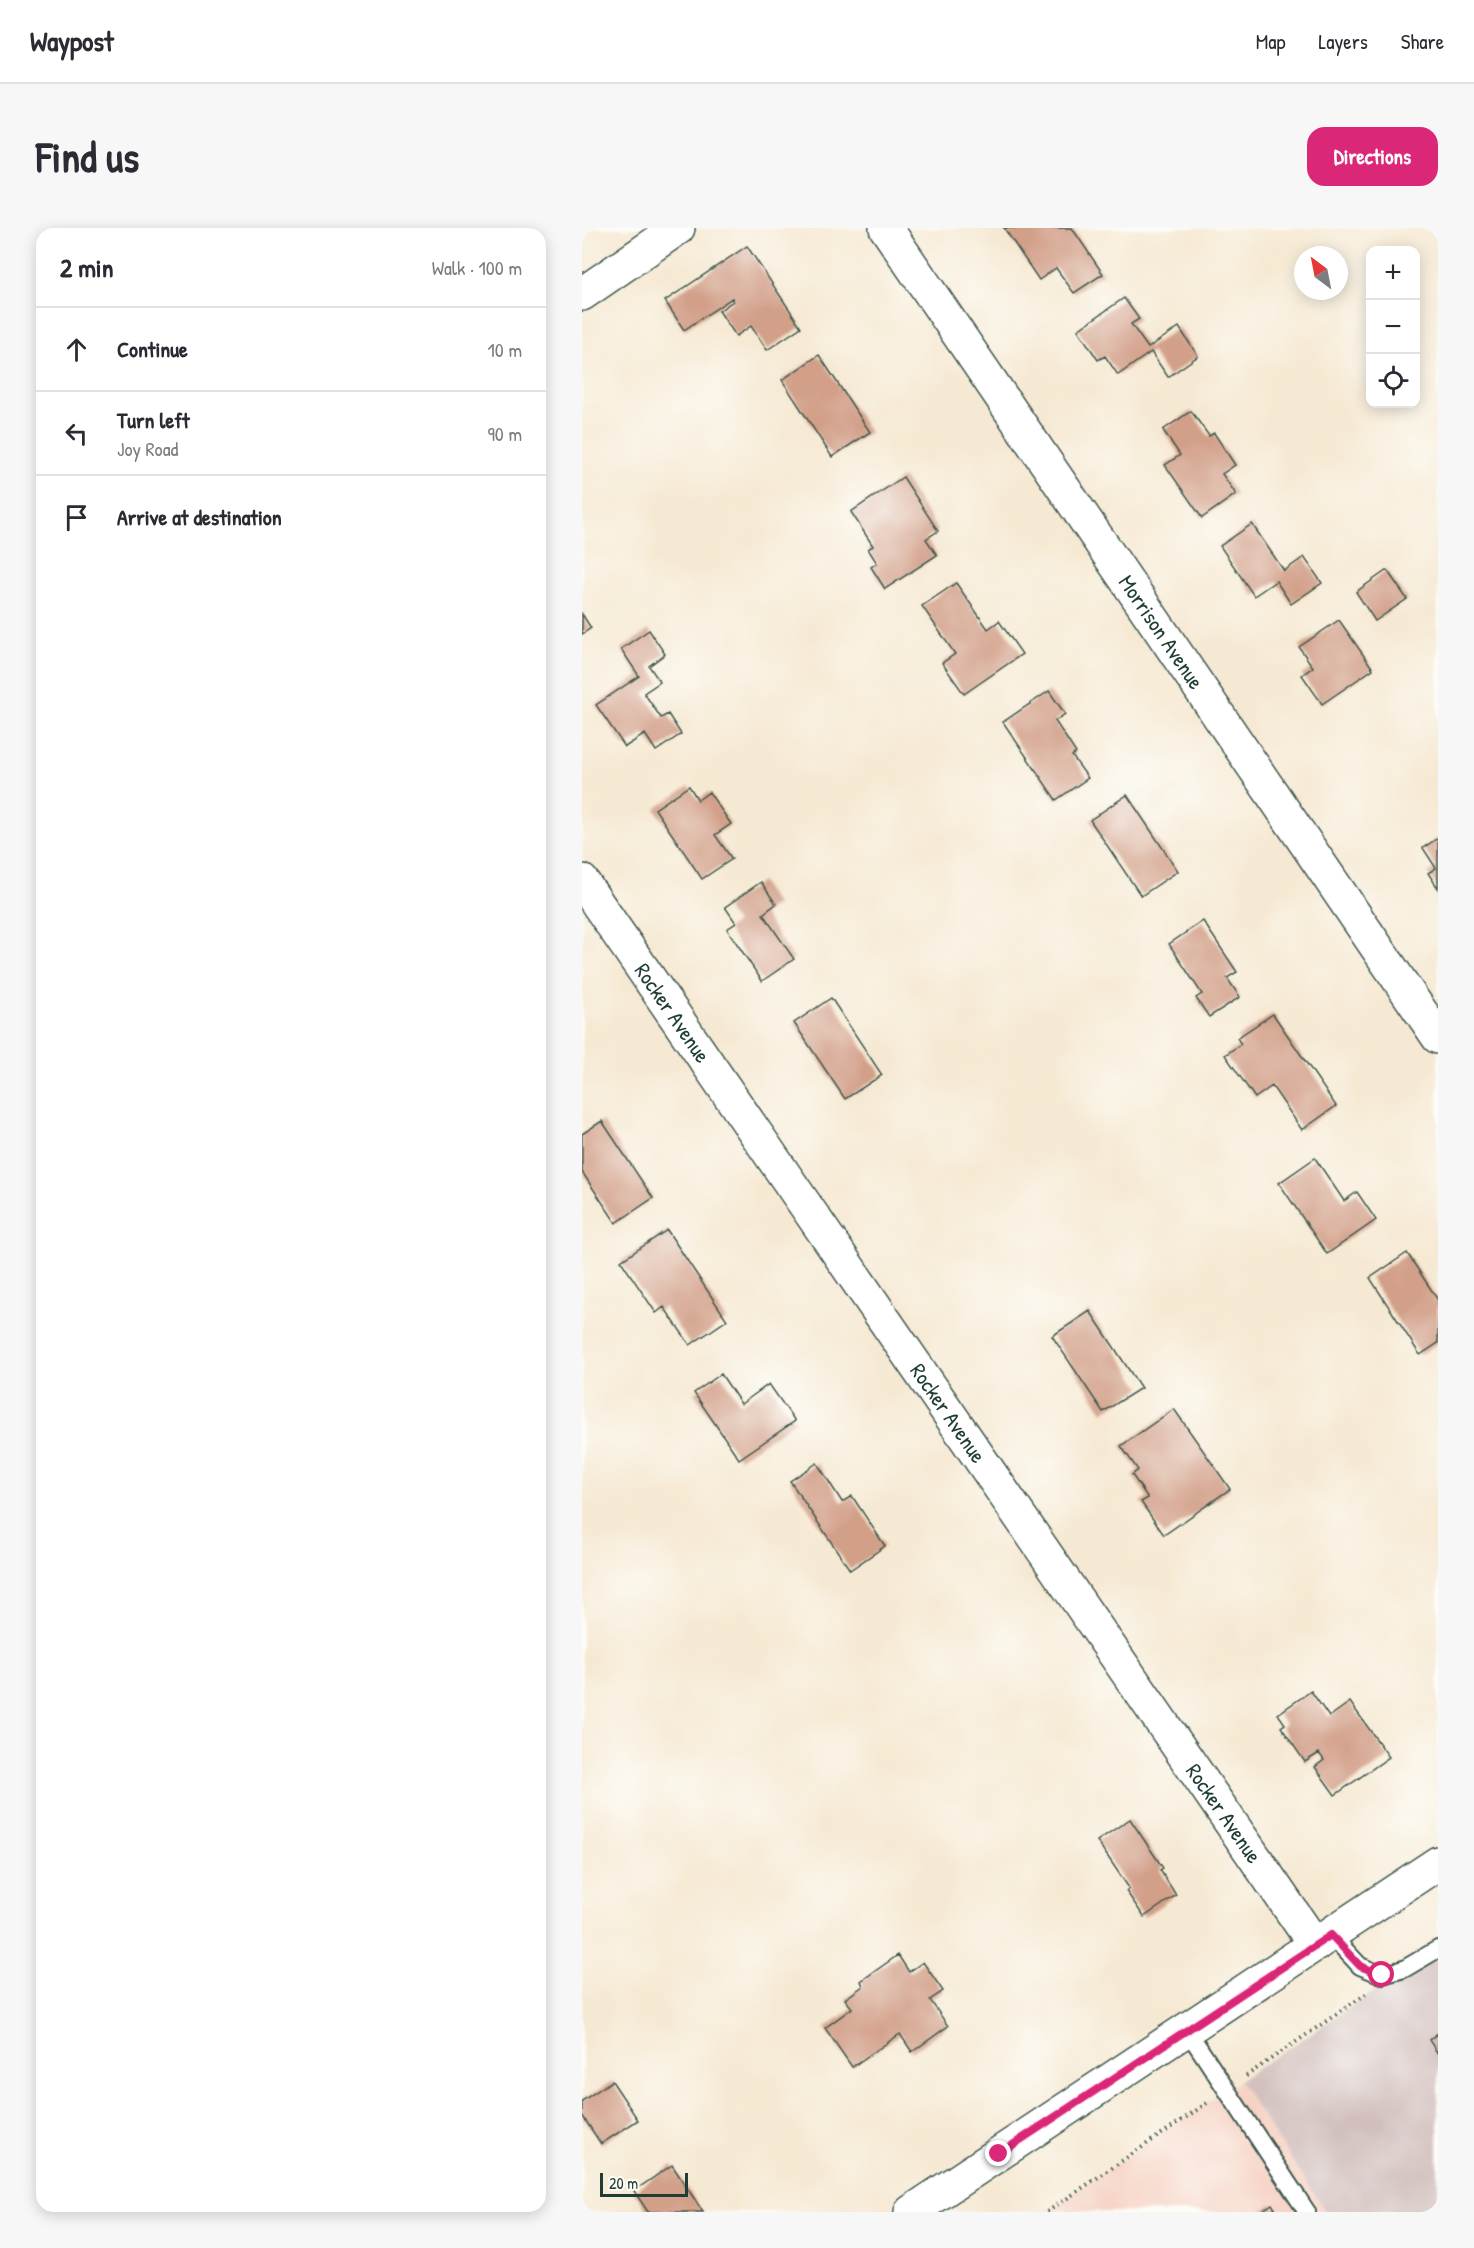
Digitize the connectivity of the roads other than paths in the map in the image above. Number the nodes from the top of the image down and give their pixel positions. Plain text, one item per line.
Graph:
1 (678, 228) edge
2 (886, 228) edge
3 (582, 294) edge
4 (582, 881) edge
5 (1438, 1037) edge
6 (1438, 1863) edge
7 (1323, 1940) junction
8 (1438, 1949) edge
9 (1187, 2030) junction
10 (911, 2212) edge
11 (1307, 2212) edge

1 - 3 street
2 - 5 street, Morrison Avenue
4 - 7 street, Rocker Avenue
6 - 7 street
7 - 8 lane
7 - 9 street
9 - 10 street
9 - 11 lane

